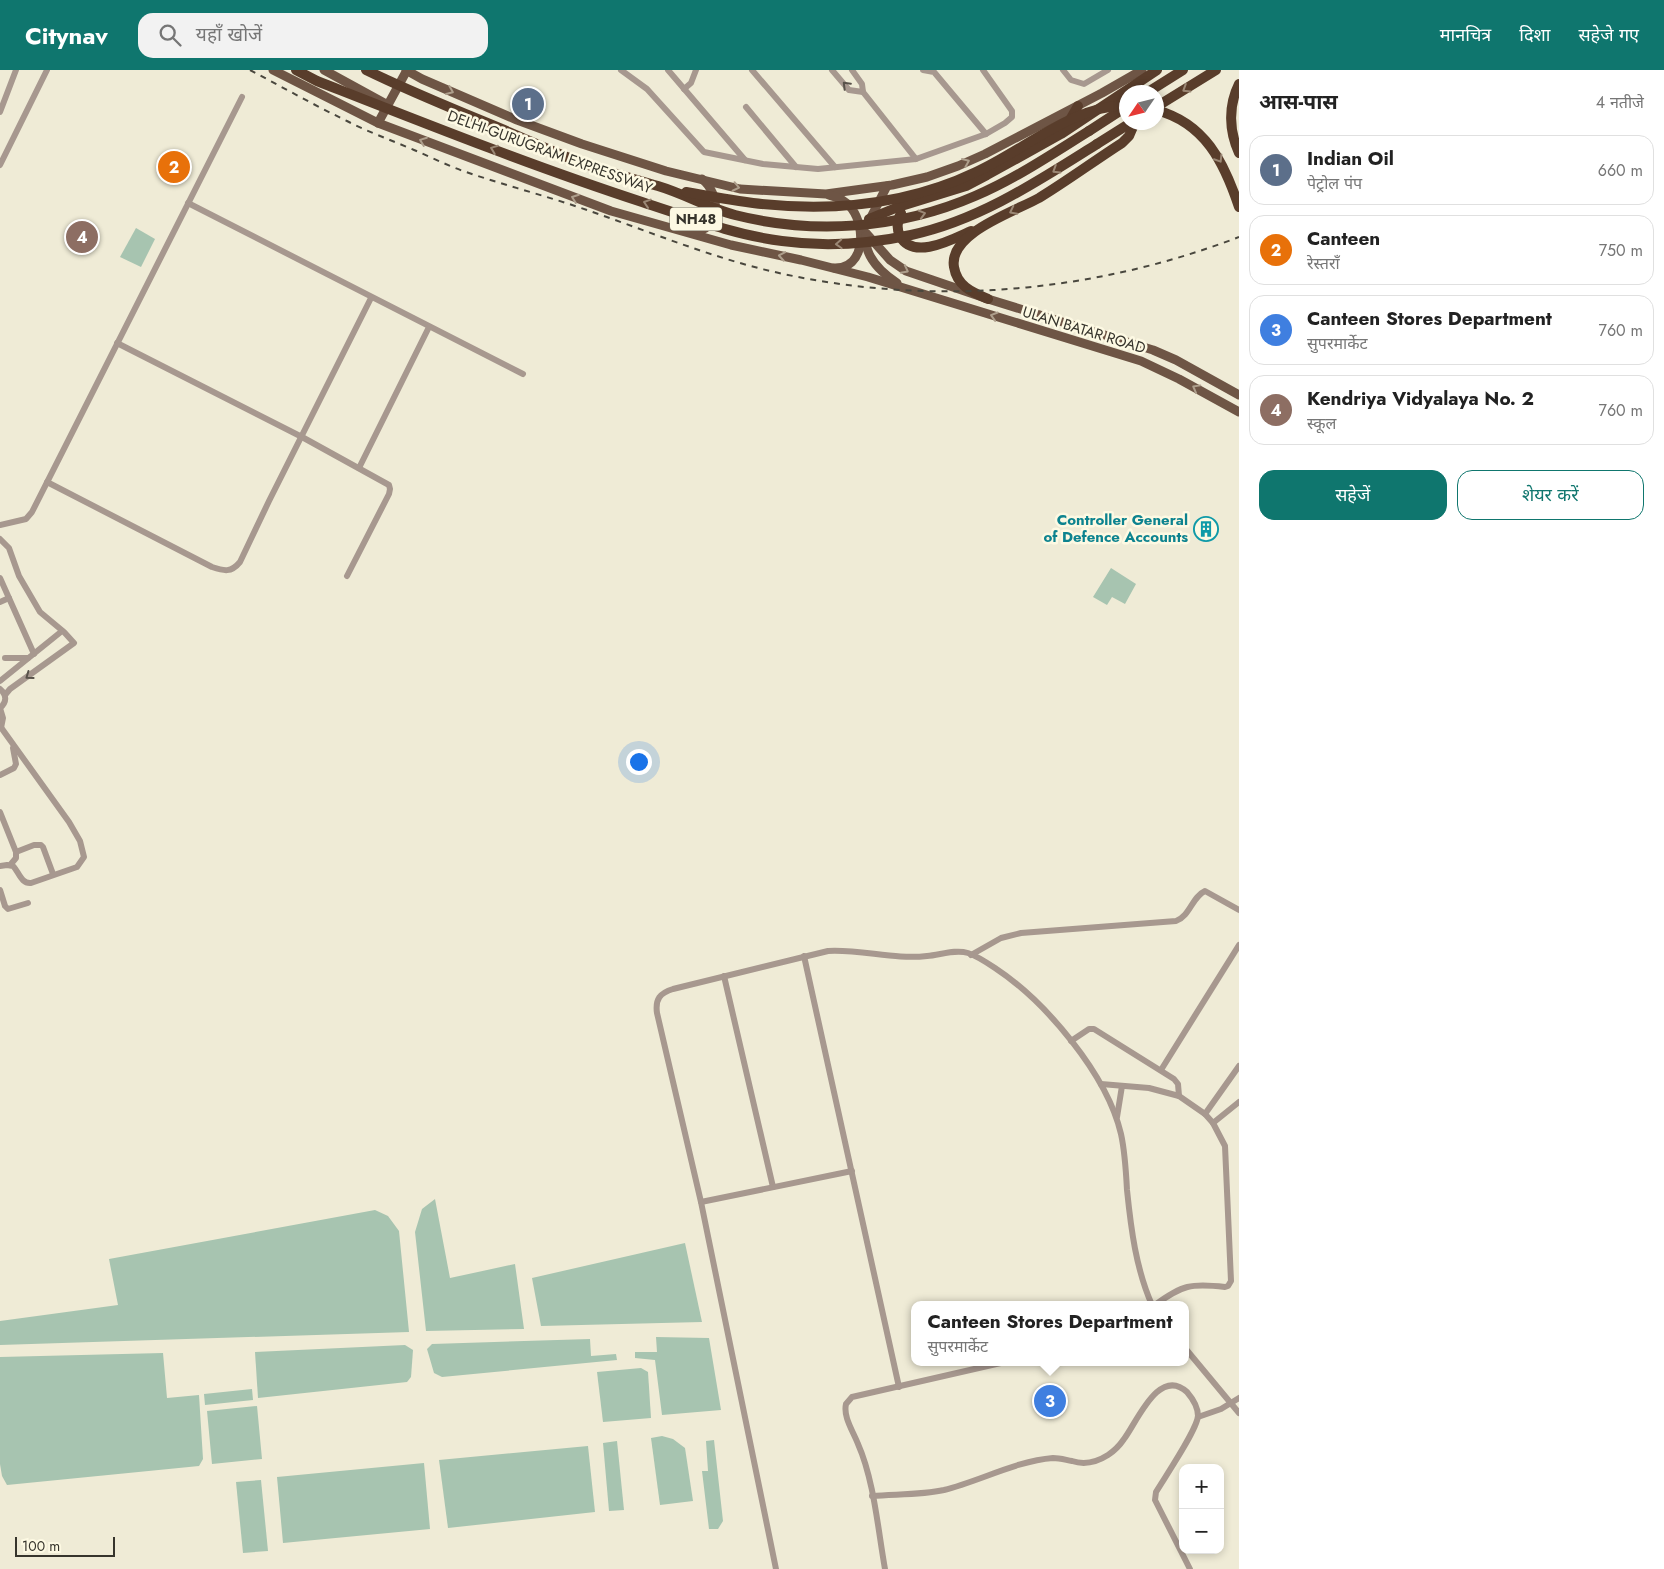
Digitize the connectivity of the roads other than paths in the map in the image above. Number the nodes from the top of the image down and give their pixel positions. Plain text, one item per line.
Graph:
1 (16, 70) edge
2 (47, 70) edge
3 (272, 70) edge
4 (296, 70) edge
5 (324, 70) edge
6 (366, 70) edge
7 (407, 70) edge
8 (622, 70) edge
9 (668, 70) edge
10 (696, 70) edge
11 (752, 70) edge
12 (832, 70) edge
13 (852, 70) edge
14 (923, 70) edge
15 (982, 70) edge
16 (1063, 70) edge
17 (1108, 70) edge
18 (1142, 70) edge
19 (1157, 70) edge
20 (1183, 70) edge
21 (1216, 70) edge
22 (934, 71) edge
23 (1239, 84) edge
24 (1159, 85) edge
25 (684, 89) junction
26 (863, 92) junction
27 (242, 96) dead end
28 (2, 101) edge
29 (1164, 103) edge
30 (1078, 106) junction
31 (1119, 106) edge
32 (746, 107) dead end
33 (1119, 111) edge
34 (0, 112) edge
35 (1164, 112) edge
36 (405, 115) junction
37 (378, 123) junction
38 (1121, 130) edge
39 (1131, 130) edge
40 (986, 134) junction
41 (1060, 134) junction
42 (1239, 154) edge
43 (916, 159) junction
44 (745, 160) junction
45 (0, 165) edge
46 (796, 167) junction
47 (835, 168) junction
48 (702, 179) junction
49 (886, 186) junction
50 (670, 190) junction
51 (826, 194) junction
52 (917, 202) junction
53 (188, 203) junction
54 (1239, 207) edge
55 (869, 219) junction
56 (988, 223) junction
57 (687, 232) junction
58 (866, 233) junction
59 (828, 268) junction
60 (913, 291) junction
61 (372, 298) junction
62 (988, 299) junction
63 (429, 327) junction
64 (117, 343) junction
65 (523, 374) dead end
66 (1239, 395) edge
67 (1239, 412) edge
68 (302, 437) junction
69 (359, 468) junction
70 (47, 482) junction
71 (0, 525) edge
72 (0, 539) edge
73 (347, 576) dead end
74 (0, 578) edge
75 (9, 598) junction
76 (0, 602) edge
77 (62, 631) junction
78 (31, 656) junction
79 (6, 658) dead end
80 (0, 682) edge
81 (0, 689) edge
82 (5, 695) junction
83 (0, 708) edge
84 (1, 727) edge
85 (12, 743) junction
86 (0, 775) edge
87 (0, 812) edge
88 (16, 852) junction
89 (10, 864) junction
90 (0, 866) edge
91 (53, 874) junction
92 (0, 890) edge
93 (28, 903) dead end
94 (1239, 910) edge
95 (1239, 945) edge
96 (971, 955) junction
97 (804, 956) junction
98 (724, 976) junction
99 (1071, 1041) junction
100 (1239, 1066) edge
101 (1160, 1070) junction
102 (1101, 1084) junction
103 (1122, 1086) junction
104 (1179, 1096) junction
105 (1239, 1102) edge
106 (1204, 1114) junction
107 (1117, 1118) junction
108 (1213, 1123) junction
109 (852, 1171) junction
110 (773, 1187) junction
111 (700, 1202) junction
112 (1151, 1301) edge
113 (1159, 1301) edge
114 (1189, 1353) edge
115 (988, 1366) edge
116 (899, 1387) junction
117 (1239, 1398) edge
118 (1231, 1403) junction
119 (1239, 1413) edge
120 (1198, 1418) junction
121 (872, 1496) junction
122 (776, 1569) edge
123 (884, 1569) edge
124 (1190, 1569) edge

1 - 28 street
2 - 45 street
3 - 37 main road
4 - 36 highway, DELHI-GURUGRAM EXPRESSWAY / NH48, bridge
5 - 36 main road, bridge
6 - 50 highway, DELHI-GURUGRAM EXPRESSWAY / NH48, bridge
7 - 37 main road
7 -> 48 main road
8 - 44 street
9 - 25 street
10 - 25 street
11 - 47 street
26 -> 12 street
13 - 26 street
14 - 22 street
15 - 40 street
16 - 17 street
18 - 30 main road
19 - 41 highway
20 - 24 highway
21 -> 29 highway
22 - 40 street
23 - 42 highway
25 - 44 street
26 - 43 street
27 - 53 street
28 - 34 street
30 - 41 highway
49 -> 30 main road
31 - 50 highway, bridge
32 - 46 street
50 -> 33 highway, DELHI-GURUGRAM EXPRESSWAY / NH48, bridge
35 -> 54 highway
38 -> 36 highway, DELHI-GURUGRAM EXPRESSWAY / NH48, bridge
57 -> 37 main road
39 -> 56 highway
40 - 43 street
41 - 52 highway
43 - 47 street
44 - 46 street
46 - 47 street
48 -> 51 main road
48 - 57 main road
49 - 51 main road
49 - 55 main road
51 - 59 main road
52 - 55 highway
52 - 56 highway
53 - 61 street
53 - 64 street
55 - 58 main road
56 - 62 highway
59 -> 57 main road
58 - 60 main road
58 -> 62 main road, ULAN BATAR ROAD
59 - 60 main road
67 -> 60 main road, ULAN BATAR ROAD
61 - 63 street
61 - 68 street
62 - 66 main road, ULAN BATAR ROAD
63 - 65 street
63 - 69 street
64 - 68 street
64 - 70 street
68 - 69 street
68 - 70 street
69 - 73 street
70 - 71 street
72 - 77 street
74 - 75 street
75 - 76 street
75 - 78 street
77 - 78 street
77 -> 82 street
78 - 79 street
78 - 80 street
81 - 82 street
82 - 83 street
83 - 84 street
84 - 85 street
85 - 86 street
85 - 91 street
87 - 88 street
88 - 89 street
88 - 91 street
89 - 90 street
89 - 91 street
92 - 93 street
94 - 96 street
95 - 101 street
96 - 97 street
96 - 99 street
97 - 98 street
97 - 109 street
98 - 110 street
98 - 111 street
99 - 101 street
99 - 102 street
100 - 106 street
101 - 104 street
102 - 103 street
102 - 107 street
103 - 104 street
103 - 107 street
104 - 106 street
105 - 108 street
106 - 108 street
107 - 112 street
108 - 113 street
109 - 110 street
109 - 116 street
110 - 111 street
111 - 122 street
114 - 118 street
115 - 116 street
116 - 121 street
117 - 118 street
118 - 119 street
118 - 120 street
120 - 121 street
120 - 124 street
121 - 123 street

